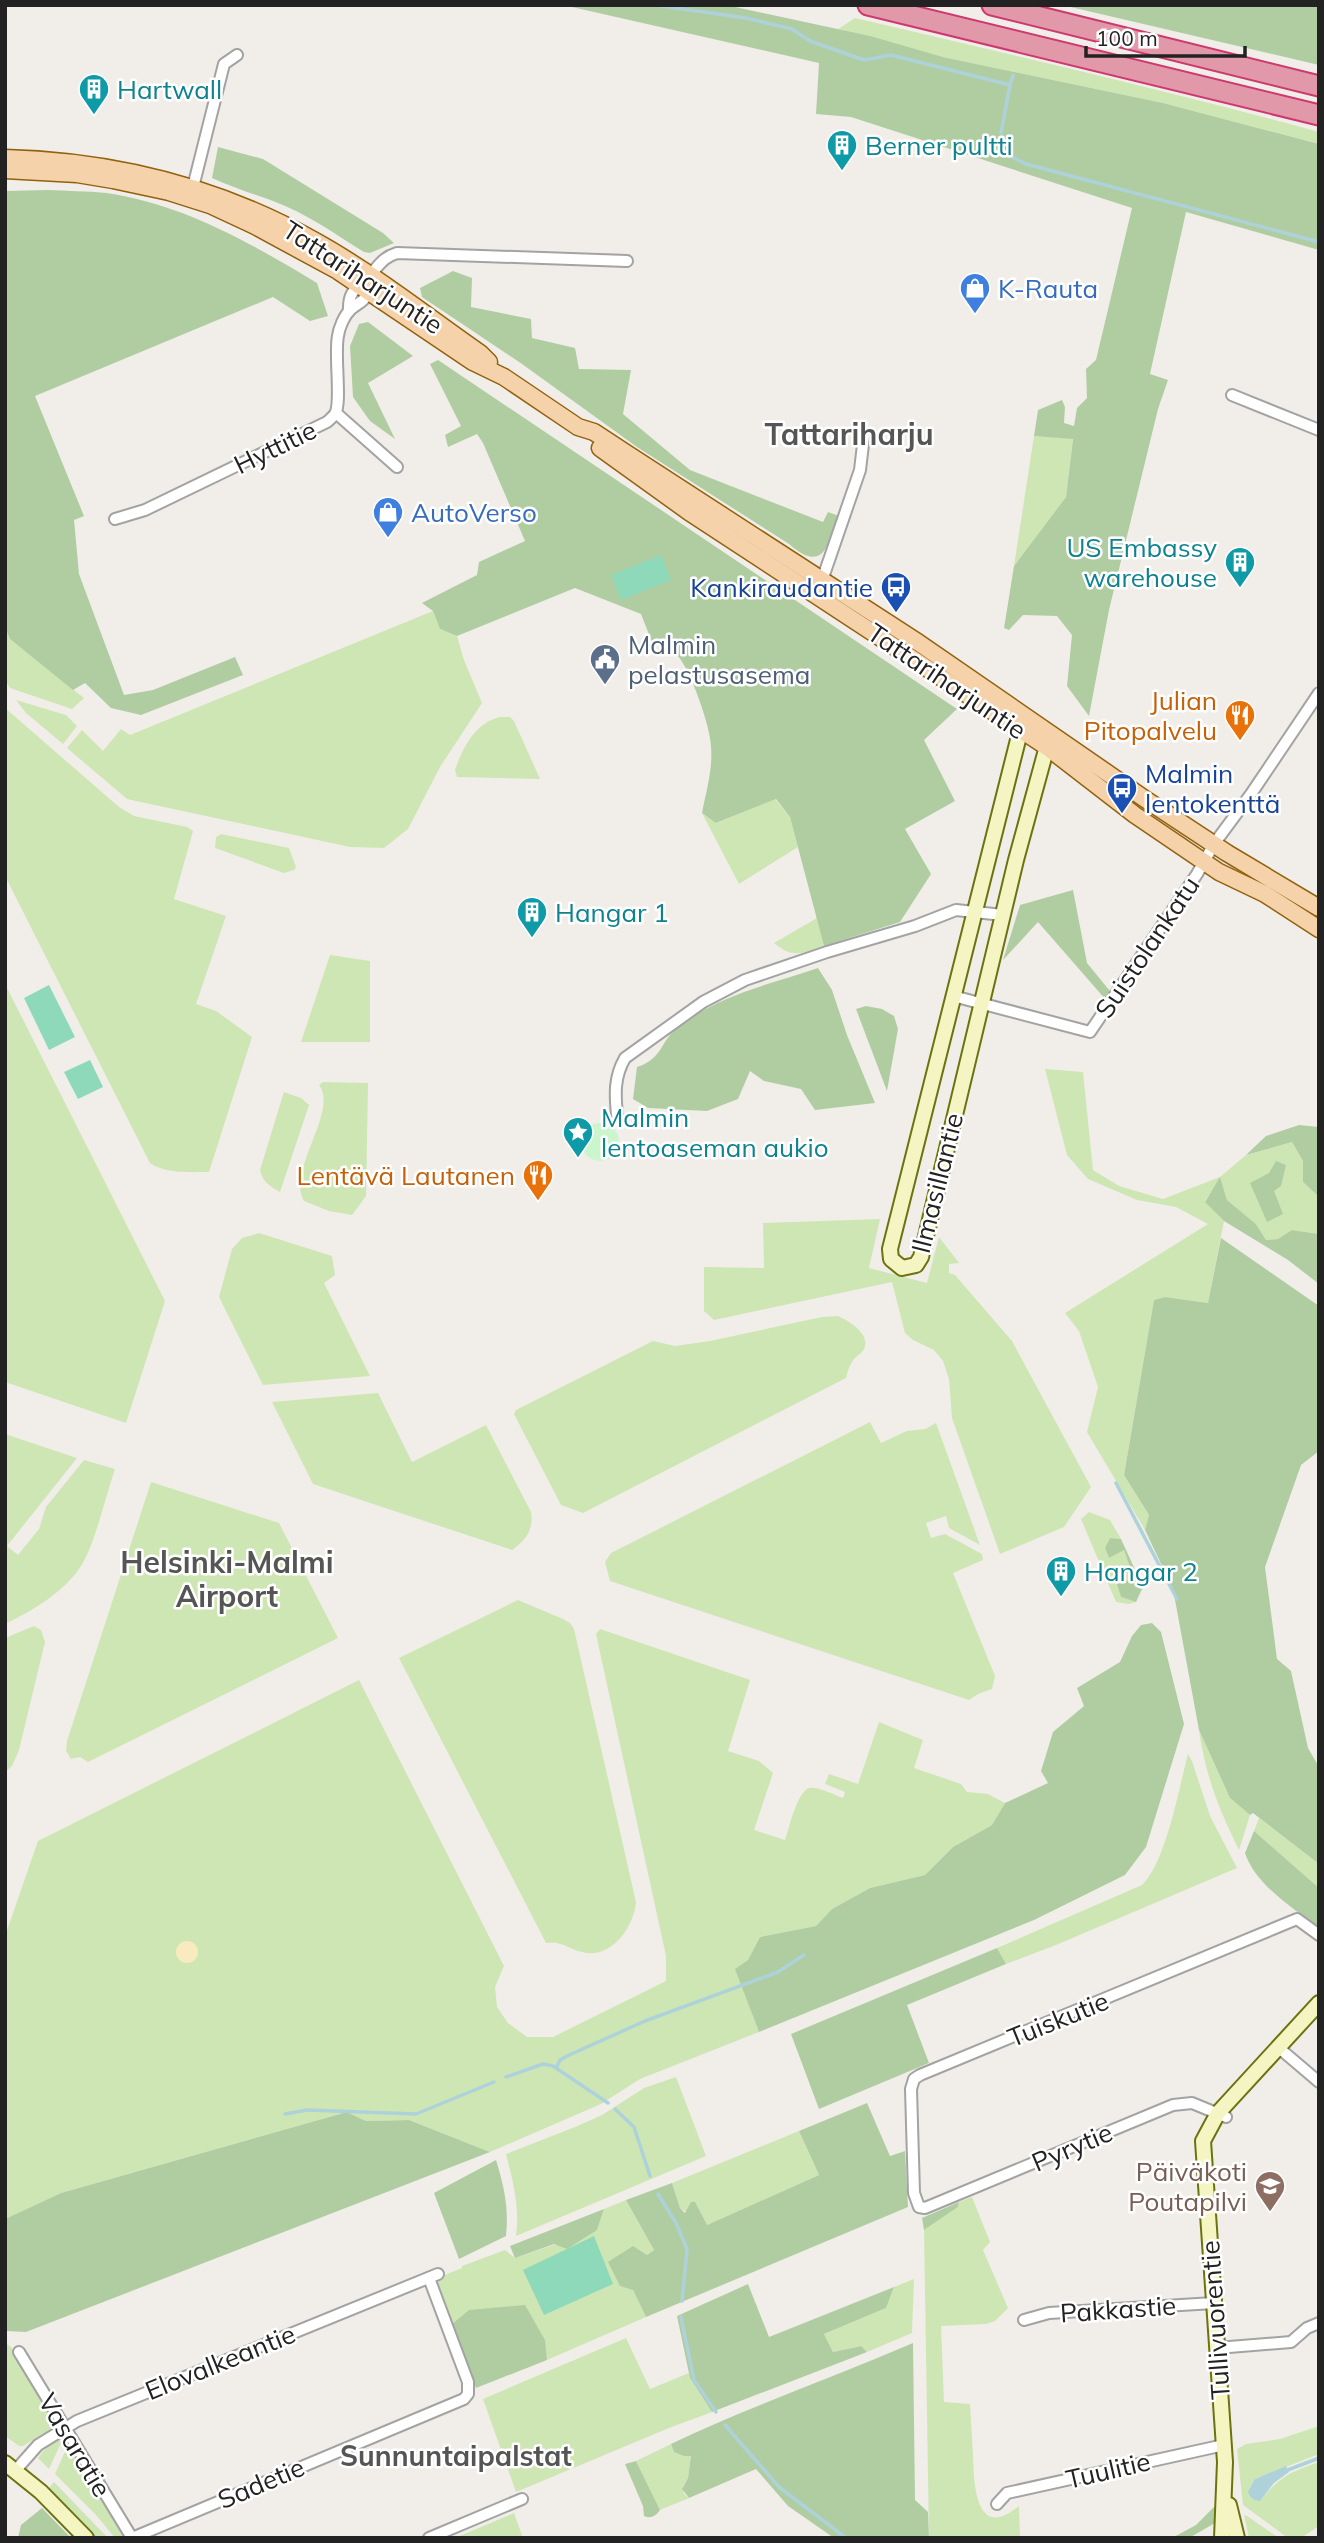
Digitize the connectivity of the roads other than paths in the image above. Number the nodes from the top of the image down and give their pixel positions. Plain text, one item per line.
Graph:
1 (867, 5) edge
2 (992, 5) edge
3 (237, 55) dead end
4 (1319, 86) edge
5 (1319, 115) edge
6 (5, 158) edge
7 (5, 170) edge
8 (192, 192) junction
9 (627, 261) dead end
10 (366, 284) junction
11 (1232, 395) dead end
12 (336, 413) junction
13 (1319, 430) edge
14 (864, 436) dead end
15 (397, 467) dead end
16 (115, 519) dead end
17 (820, 588) junction
18 (1319, 693) edge
19 (1022, 723) junction
20 (1049, 740) junction
21 (1214, 844) junction
22 (1204, 861) junction
23 (1319, 908) edge
24 (974, 911) junction
25 (1003, 915) junction
26 (1319, 929) edge
27 (953, 996) junction
28 (981, 1004) junction
29 (617, 1115) dead end
30 (1319, 1935) edge
31 (1319, 2003) edge
32 (1278, 2049) junction
33 (1319, 2082) edge
34 (1222, 2115) junction
35 (919, 2207) joint
36 (433, 2276) joint
37 (1214, 2303) junction
38 (1024, 2320) dead end
39 (1319, 2323) edge
40 (1217, 2348) junction
41 (19, 2352) dead end
42 (65, 2427) junction
43 (1224, 2445) junction
44 (10, 2467) edge
45 (1225, 2490) junction
46 (522, 2499) dead end
47 (997, 2504) dead end
48 (86, 2538) edge
49 (132, 2538) edge
50 (429, 2538) edge
51 (1222, 2538) edge
52 (1237, 2538) edge

1 - 5 highway
2 - 4 highway
3 - 8 street
6 - 8 main road, Tattariharjuntie
7 - 8 main road, Tattariharjuntie
8 - 10 main road, Tattariharjuntie
9 - 10 street
10 - 12 street, Hyttitie
10 - 17 main road, Tattariharjuntie
11 - 13 street
12 - 15 street
12 - 16 street, Hyttitie
14 - 17 street
17 - 19 main road, Tattariharjuntie
18 - 21 street, Suistolankatu
19 - 20 main road, Tattariharjuntie
19 - 24 main road, Ilmasillantie
20 - 21 main road, Tattariharjuntie
20 - 22 main road, Tattariharjuntie
20 - 25 main road, Ilmasillantie
21 - 22 street, Suistolankatu
21 - 23 main road, Tattariharjuntie
22 - 26 main road, Tattariharjuntie
22 - 28 street, Suistolankatu
24 - 25 street
24 - 27 main road, Ilmasillantie
24 - 29 street
25 - 28 main road, Ilmasillantie
27 - 28 street
27 - 28 main road, Ilmasillantie
30 - 35 street, Tuiskutie
31 - 32 main road, Tullivuorentie
32 - 33 street
32 - 34 main road, Tullivuorentie
34 - 35 street, Pyrytie
34 - 37 main road, Tullivuorentie
36 - 42 street, Elovalkeantie
36 - 49 street, Sadetie
37 - 38 street, Pakkastie
37 - 40 main road, Tullivuorentie
39 - 40 street
40 - 43 main road, Tullivuorentie
41 - 42 street, Vasaratie
42 - 44 street, Elovalkeantie
42 - 49 street, Vasaratie
43 - 45 main road, Tullivuorentie
43 - 47 street, Tuulitie
44 - 48 main road
45 - 51 main road
45 - 52 main road
46 - 50 street

